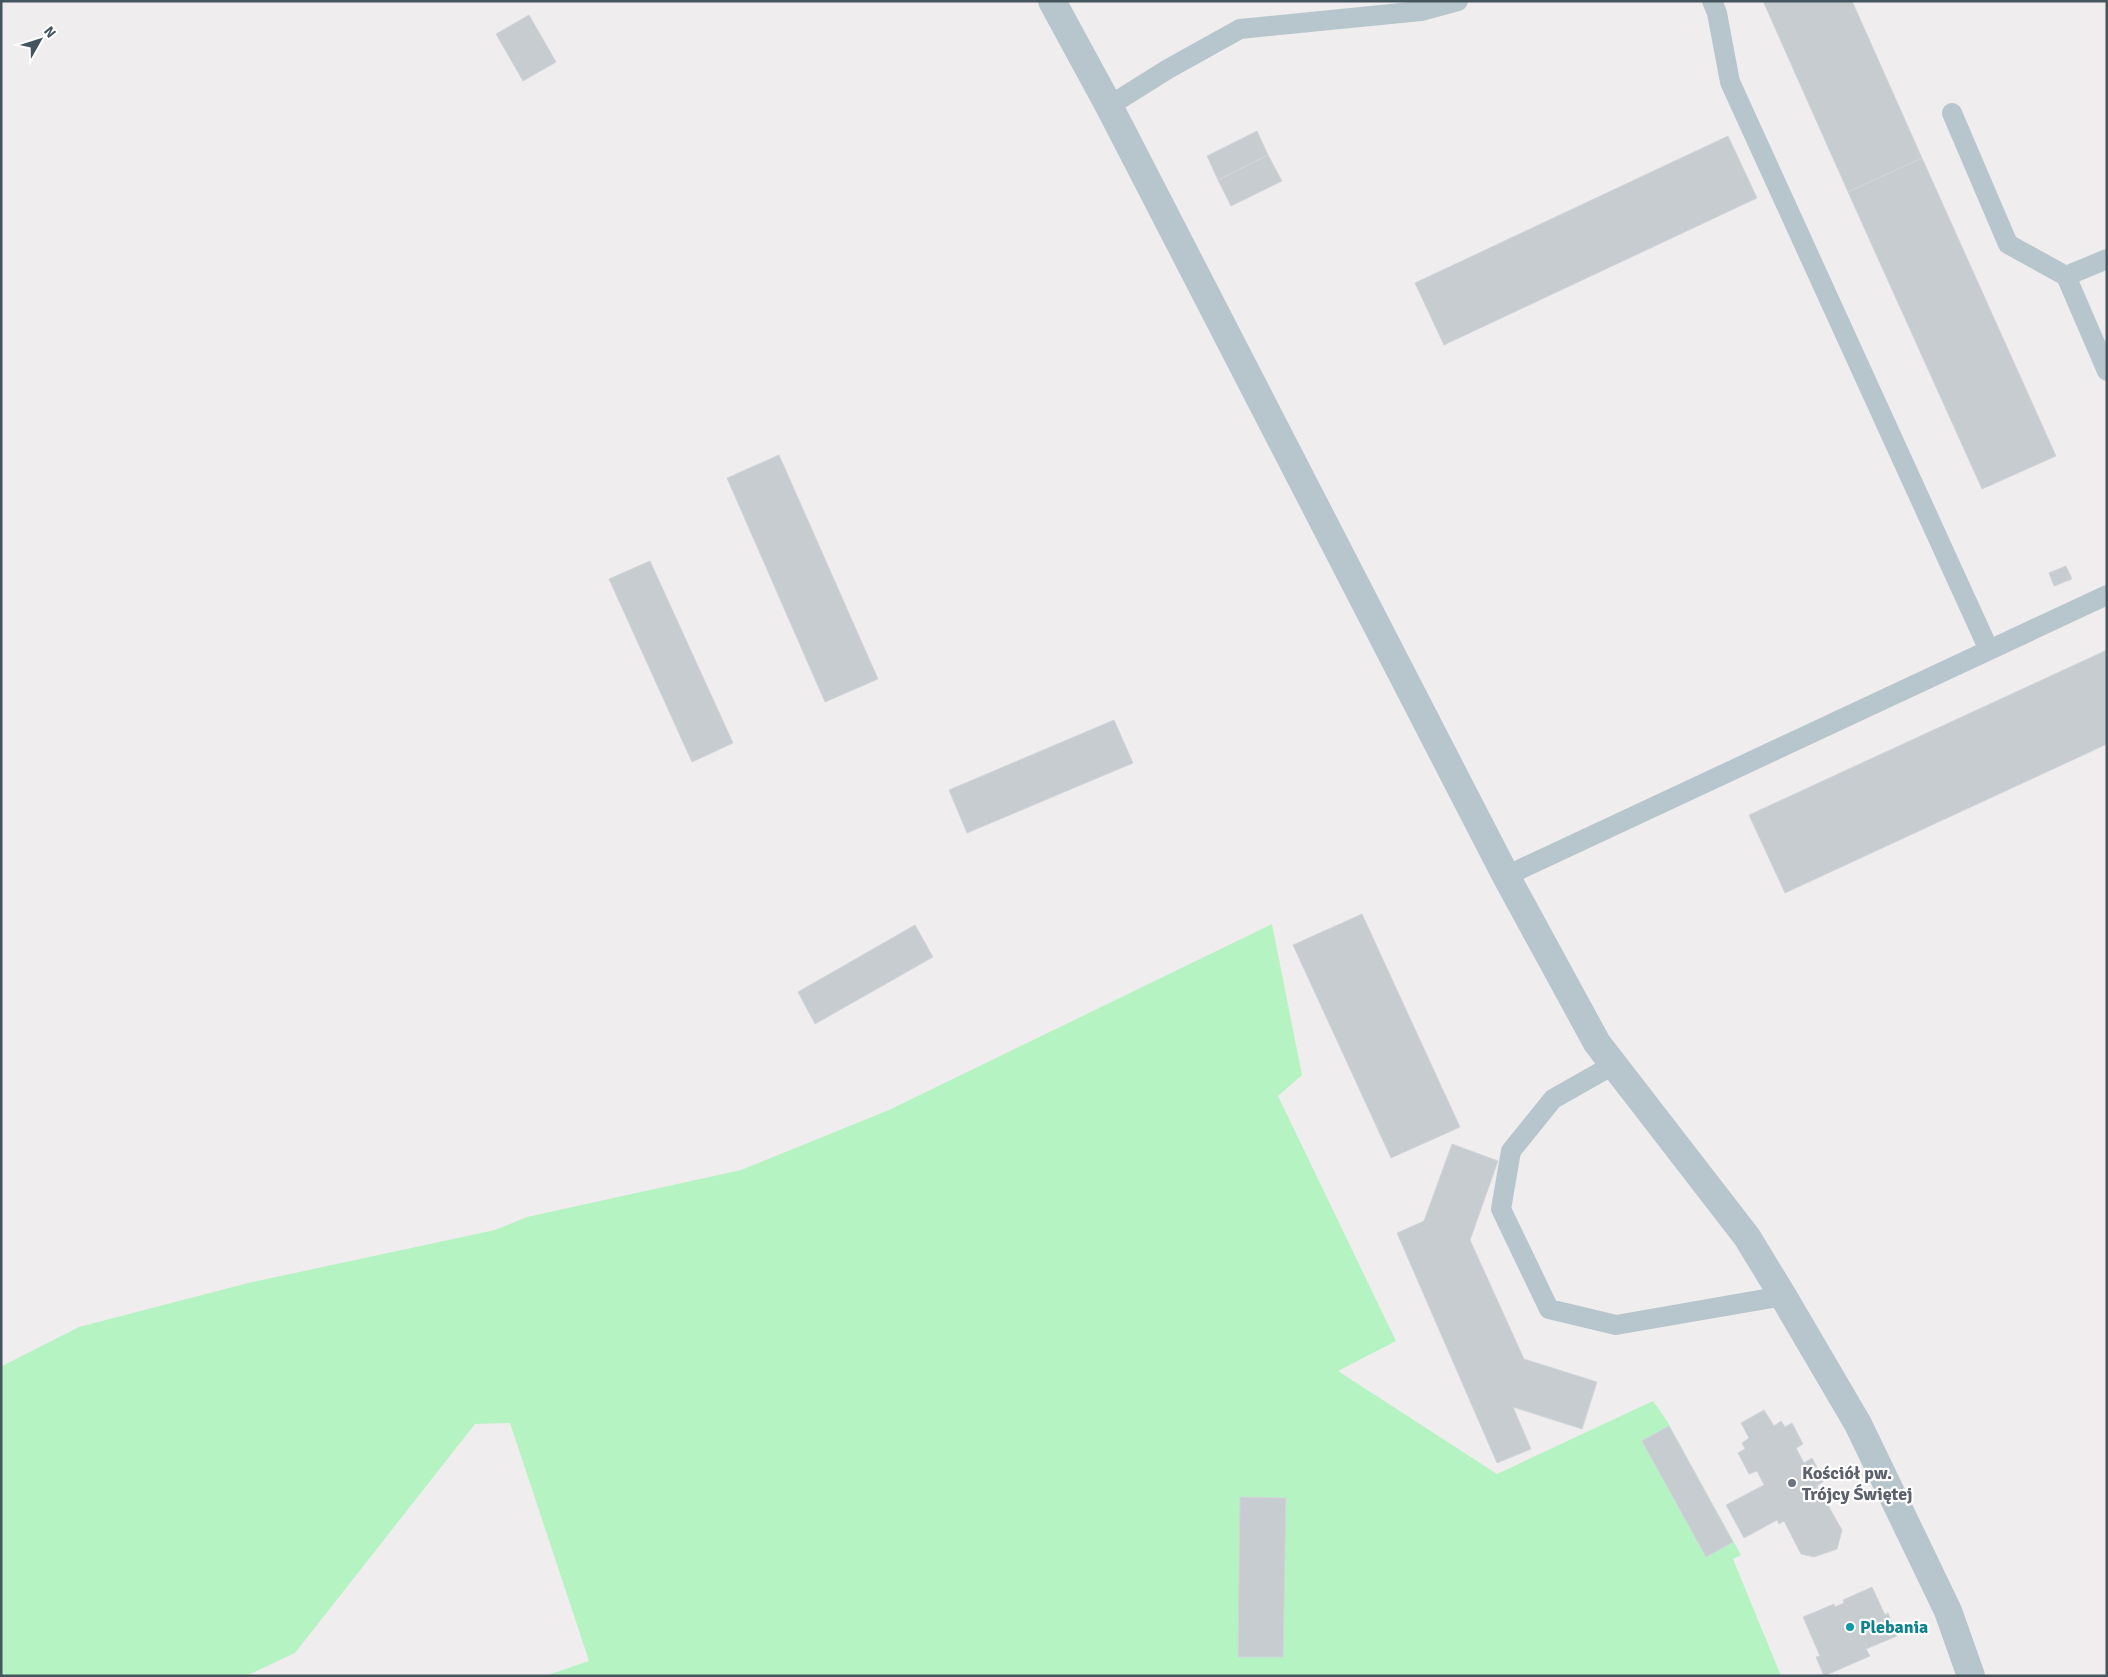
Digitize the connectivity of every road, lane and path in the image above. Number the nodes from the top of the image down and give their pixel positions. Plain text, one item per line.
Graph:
1 (1052, 1) edge
2 (1458, 1) edge
3 (1712, 1) edge
4 (1109, 106) junction
5 (1952, 113) dead end
6 (2107, 259) edge
7 (2066, 276) junction
8 (2107, 371) edge
9 (2107, 594) edge
10 (1990, 650) junction
11 (1506, 876) junction
12 (1613, 1064) junction
13 (1783, 1296) junction
14 (1971, 1676) edge

1 - 4 street
2 - 4 lane
3 - 10 lane
4 - 11 street
5 - 7 lane
6 - 7 lane
7 - 8 lane
9 - 10 lane
10 - 11 lane
11 - 12 street
12 - 13 street
12 - 13 lane
13 - 14 street

